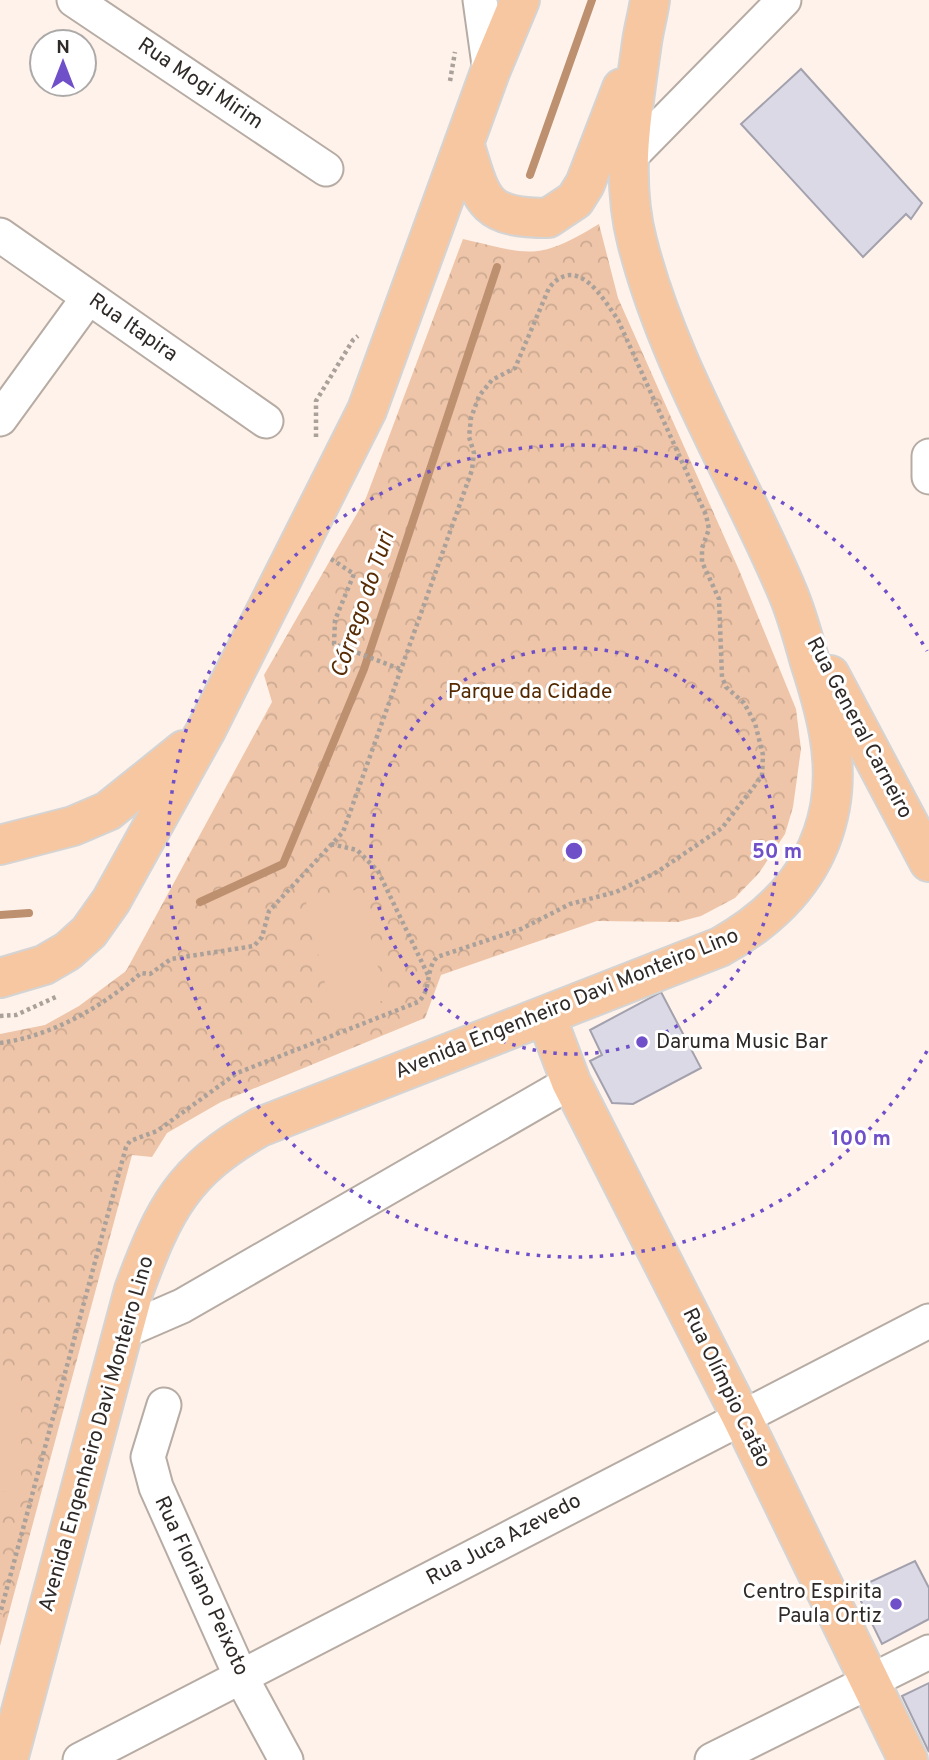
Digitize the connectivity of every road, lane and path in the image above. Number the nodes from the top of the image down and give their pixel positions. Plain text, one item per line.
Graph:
1 (74, 0) edge
2 (480, 0) edge
3 (520, 0) edge
4 (650, 0) edge
5 (785, 0) edge
6 (642, 38) junction
7 (456, 48) dead end
8 (490, 72) junction
9 (449, 89) dead end
10 (465, 146) junction
11 (627, 160) junction
12 (326, 169) dead end
13 (0, 235) edge
14 (89, 298) junction
15 (362, 333) dead end
16 (0, 419) edge
17 (266, 421) dead end
18 (316, 440) dead end
19 (929, 456) edge
20 (929, 477) edge
21 (331, 559) dead end
22 (789, 593) junction
23 (403, 670) junction
24 (206, 730) junction
25 (331, 844) junction
26 (0, 845) edge
27 (929, 862) edge
28 (0, 978) edge
29 (546, 1016) junction
30 (0, 1043) edge
31 (571, 1082) junction
32 (929, 1321) edge
33 (122, 1332) junction
34 (164, 1405) dead end
35 (741, 1416) junction
36 (929, 1653) edge
37 (241, 1676) junction
38 (868, 1682) junction
39 (8, 1760) edge
40 (80, 1760) edge
41 (286, 1760) edge
42 (712, 1760) edge
43 (908, 1760) edge

1 - 12 street, Rua Mogi Mirim
2 - 8 street
3 - 8 main road
4 - 6 main road, Avenida Engenheiro Davi Monteiro Lino
5 - 11 street
6 - 10 main road, Avenida Engenheiro Davi Monteiro Lino
6 - 11 main road, Avenida Engenheiro Davi Monteiro Lino
7 - 9 path
8 - 10 main road
10 - 24 main road
11 - 22 main road, Avenida Engenheiro Davi Monteiro Lino
13 - 14 street, Rua Itapira
14 - 16 street
14 - 17 street, Rua Itapira
15 - 18 path
19 - 20 street
21 - 23 path
22 - 27 main road, Rua General Carneiro
22 - 29 main road, Avenida Engenheiro Davi Monteiro Lino
23 - 25 path
23 - 25 path
24 - 26 main road
24 - 28 main road
25 - 30 path
29 - 31 main road, Rua Olímpio Catão
29 - 33 main road, Avenida Engenheiro Davi Monteiro Lino
31 - 33 street
31 - 35 main road, Rua Olímpio Catão
32 - 35 street, Rua Juca Azevedo
33 - 39 main road, Avenida Engenheiro Davi Monteiro Lino
34 - 37 street, Rua Floriano Peixoto
35 - 37 street, Rua Juca Azevedo
35 - 38 main road, Rua Olímpio Catão
36 - 38 street
37 - 40 street, Rua Juca Azevedo
37 - 41 street, Rua Floriano Peixoto
38 - 42 street
38 - 43 main road, Rua Olímpio Catão

